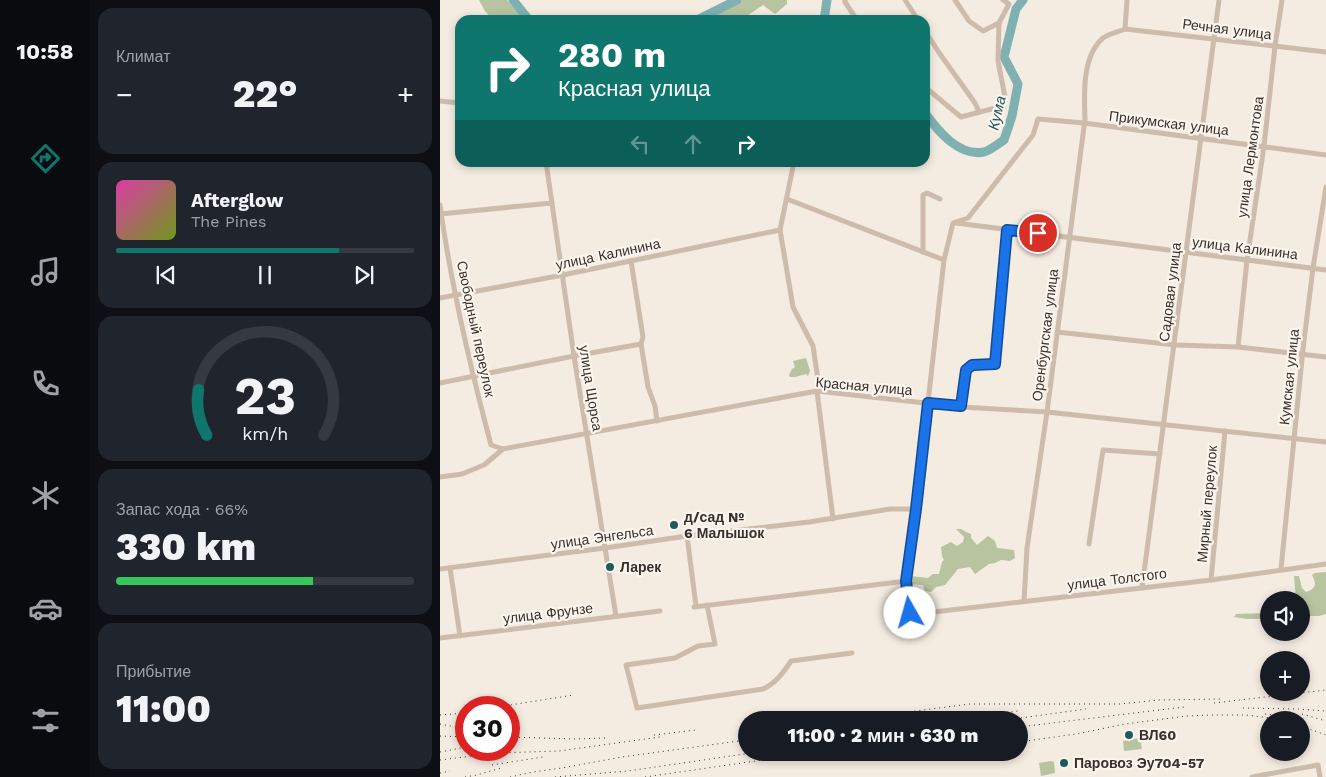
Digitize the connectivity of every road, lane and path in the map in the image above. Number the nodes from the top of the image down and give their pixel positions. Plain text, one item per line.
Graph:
1 (845, 0) edge
2 (905, 0) edge
3 (955, 0) edge
4 (1003, 0) edge
5 (1127, 0) edge
6 (1219, 0) edge
7 (1282, 0) edge
8 (854, 15) edge
9 (915, 15) edge
10 (999, 23) junction
11 (1125, 29) junction
12 (930, 39) edge
13 (1214, 39) junction
14 (1276, 46) junction
15 (1326, 52) edge
16 (930, 91) edge
17 (440, 101) edge
18 (455, 102) edge
19 (979, 112) junction
20 (1084, 123) junction
21 (1202, 138) junction
22 (1264, 146) junction
23 (1326, 155) edge
24 (547, 167) edge
25 (793, 167) edge
26 (1326, 187) edge
27 (787, 199) junction
28 (940, 199) dead end
29 (552, 203) junction
30 (440, 205) edge
31 (441, 214) edge
32 (953, 223) junction
33 (780, 230) junction
34 (1007, 230) junction
35 (1069, 237) junction
36 (923, 252) junction
37 (1186, 252) junction
38 (944, 260) junction
39 (1247, 260) junction
40 (631, 261) junction
41 (1313, 268) junction
42 (1326, 270) edge
43 (563, 275) junction
44 (456, 295) junction
45 (440, 298) edge
46 (1057, 332) junction
47 (641, 344) junction
48 (1175, 345) junction
49 (1238, 347) junction
50 (1303, 354) junction
51 (574, 356) junction
52 (1326, 357) edge
53 (473, 376) junction
54 (440, 383) edge
55 (817, 391) junction
56 (928, 403) junction
57 (961, 406) junction
58 (1046, 412) junction
59 (657, 421) junction
60 (1163, 426) junction
61 (1225, 432) junction
62 (587, 434) junction
63 (1294, 439) junction
64 (1326, 442) edge
65 (503, 450) junction
66 (1160, 454) junction
67 (440, 477) edge
68 (916, 509) junction
69 (833, 518) junction
70 (688, 536) junction
71 (1089, 544) dead end
72 (605, 548) junction
73 (1326, 564) edge
74 (450, 568) junction
75 (440, 569) edge
76 (1281, 569) junction
77 (1211, 580) junction
78 (906, 581) junction
79 (1142, 588) junction
80 (1024, 601) junction
81 (707, 605) junction
82 (660, 611) dead end
83 (616, 616) junction
84 (460, 636) junction
85 (440, 638) edge
86 (852, 653) dead end
87 (1252, 777) edge
88 (1320, 777) edge

1 - 8 street
2 - 9 street
3 - 10 street
4 - 10 street
5 - 11 street
6 - 13 street, Садовая улица
7 - 14 street, улица Лермонтова
10 - 19 street
11 - 13 street, Речная улица
11 - 20 street, Оренбургская улица
12 - 19 street
13 - 14 street, Речная улица
13 - 21 street, Садовая улица
14 - 15 street, Речная улица
14 - 22 street, улица Лермонтова
16 - 19 street
17 - 18 street
20 - 21 street, Прикумская улица
20 - 32 street, Прикумская улица
20 - 35 street, Оренбургская улица
21 - 22 street, Прикумская улица
21 - 37 street, Садовая улица
22 - 23 street, Прикумская улица
22 - 39 street, улица Лермонтова
24 - 29 street, улица Щорса
25 - 27 street
26 - 41 street, Кумская улица
27 - 33 street
27 - 36 street
28 - 36 street
29 - 31 street
29 - 43 street, улица Щорса
30 - 31 street, Свободный переулок
31 - 44 street, Свободный переулок
32 - 34 street, улица Калинина
32 - 38 street
33 - 40 street, улица Калинина
33 - 55 street
34 - 35 street, улица Калинина
34 - 57 street
35 - 37 street, улица Калинина
35 - 46 street, Оренбургская улица
36 - 38 street
37 - 39 street, улица Калинина
37 - 48 street, Садовая улица
38 - 56 street
39 - 41 street, улица Калинина
39 - 49 street, улица Лермонтова
40 - 43 street, улица Калинина
40 - 47 street
41 - 42 street, улица Калинина
41 - 50 street, Кумская улица
43 - 44 street, улица Калинина
43 - 51 street, улица Щорса
44 - 45 street, улица Калинина
44 - 53 street, Свободный переулок
46 - 48 street
46 - 58 street, Оренбургская улица
47 - 51 street
47 - 59 street
48 - 49 street
48 - 60 street, Садовая улица
49 - 50 street
50 - 52 street
50 - 63 street, Кумская улица
51 - 53 street
51 - 62 street, улица Щорса
53 - 54 street
53 - 65 street, Свободный переулок
55 - 56 street, Красная улица
55 - 59 street, Красная улица
55 - 69 street
56 - 57 street, Красная улица
56 - 68 street
57 - 58 street, Красная улица
58 - 60 street, Красная улица
58 - 80 street, Оренбургская улица
59 - 62 street, Красная улица
60 - 61 street, Красная улица
60 - 66 street, Садовая улица
61 - 63 street, Красная улица
61 - 77 street, Мирный переулок
62 - 65 street, Красная улица
62 - 72 street, улица Щорса
63 - 64 street, Красная улица
63 - 76 street, Кумская улица
65 - 67 street, Красная улица
66 - 71 street
66 - 79 street, Садовая улица
68 - 69 street, улица Энгельса
68 - 78 street
69 - 70 street, улица Энгельса
70 - 72 street, улица Энгельса
70 - 81 street
72 - 74 street, улица Энгельса
72 - 83 street, улица Щорса
73 - 76 street, улица Толстого
74 - 75 street, улица Энгельса
74 - 84 street
76 - 77 street, улица Толстого
77 - 79 street, улица Толстого
78 - 80 street, улица Толстого
78 - 81 street
79 - 80 street, улица Толстого
81 - 86 street
82 - 83 street, улица Фрунзе
83 - 84 street, улица Фрунзе
84 - 85 street, улица Фрунзе
87 - 88 street

